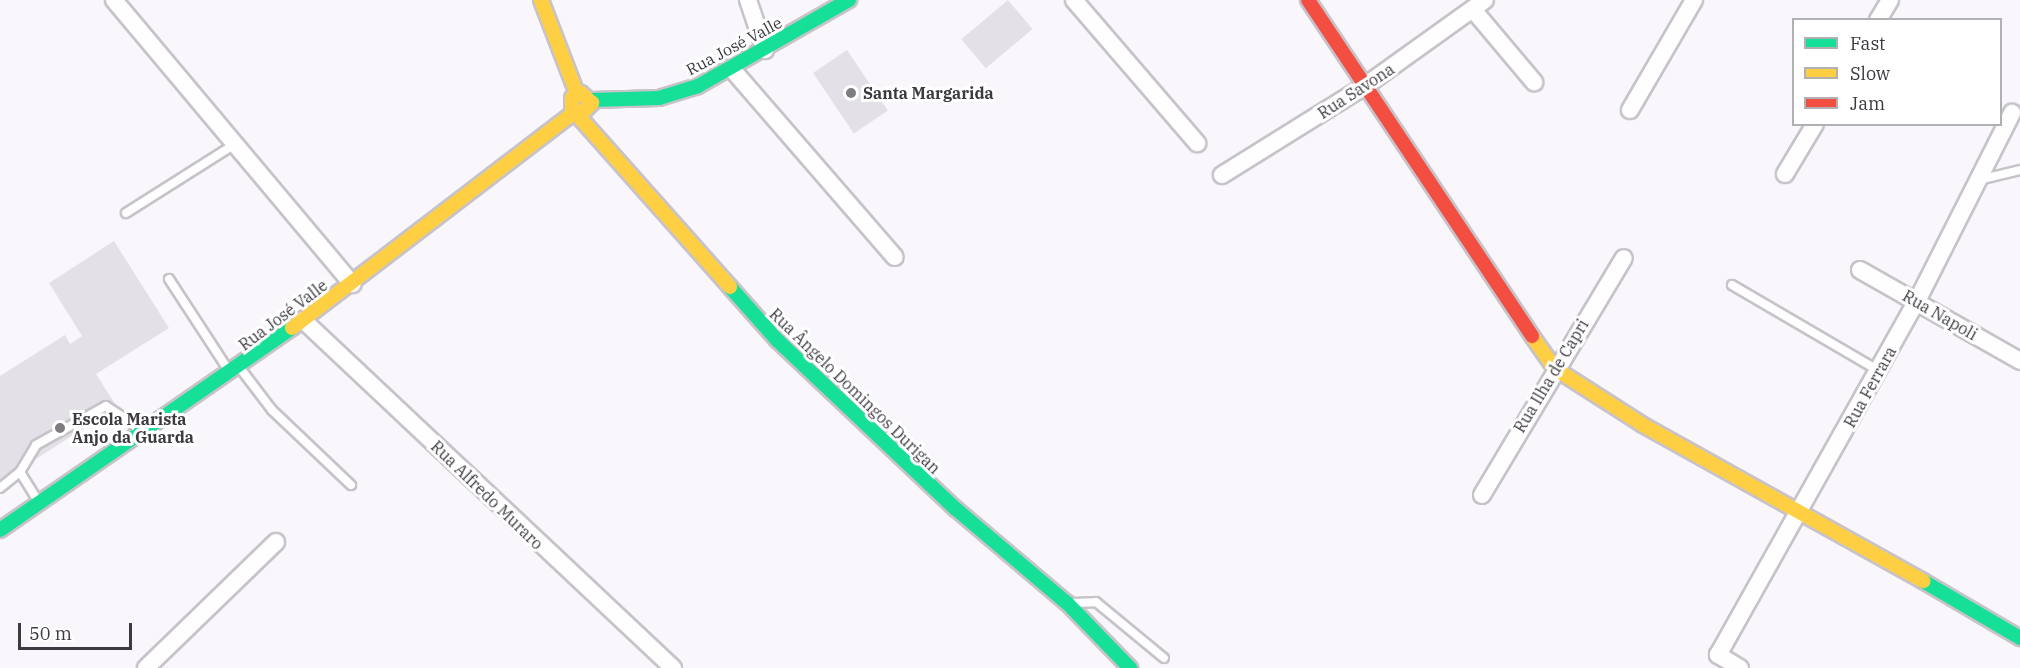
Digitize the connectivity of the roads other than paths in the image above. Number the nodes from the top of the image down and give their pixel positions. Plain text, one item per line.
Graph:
1 (114, 0) edge
2 (542, 0) edge
3 (748, 0) edge
4 (848, 0) edge
5 (1074, 0) edge
6 (1308, 0) edge
7 (1694, 0) edge
8 (1890, 0) edge
9 (1480, 6) edge
10 (1879, 18) edge
11 (765, 50) junction
12 (731, 68) junction
13 (1534, 82) dead end
14 (1362, 88) junction
15 (577, 94) junction
16 (592, 100) junction
17 (1630, 110) dead end
18 (578, 113) junction
19 (2012, 113) dead end
20 (1814, 126) edge
21 (1197, 143) dead end
22 (235, 144) junction
23 (2020, 170) edge
24 (1785, 174) dead end
25 (1222, 175) dead end
26 (1976, 180) junction
27 (126, 213) dead end
28 (895, 256) dead end
29 (1624, 258) dead end
30 (1860, 270) dead end
31 (169, 279) dead end
32 (352, 284) junction
33 (1732, 285) dead end
34 (1917, 301) junction
35 (303, 320) junction
36 (2020, 361) edge
37 (1554, 368) junction
38 (235, 371) junction
39 (1879, 371) junction
40 (144, 431) junction
41 (20, 472) junction
42 (351, 485) dead end
43 (0, 488) edge
44 (1482, 495) dead end
45 (40, 505) junction
46 (1801, 509) junction
47 (0, 530) edge
48 (276, 542) dead end
49 (1067, 603) junction
50 (2020, 638) edge
51 (1164, 658) dead end
52 (146, 668) edge
53 (673, 668) edge
54 (1130, 668) edge
55 (1740, 668) edge

1 - 22 street
2 - 15 street
3 - 11 street
4 - 11 street, Rua José Valle
5 - 21 street
6 - 14 street
7 - 17 street
8 - 10 street
9 - 13 street
9 - 14 street, Rua Savona
11 - 12 street, Rua José Valle
12 - 16 street, Rua José Valle
12 - 28 street
14 - 25 street, Rua Savona
14 - 37 street
15 - 16 street
15 - 18 street
16 - 18 street, Rua José Valle
18 - 32 street, Rua José Valle
18 - 49 street, Rua Ângelo Domingos Durigan
19 - 26 street, Rua Ferrara
20 - 24 street
22 - 27 lane
22 - 32 street
23 - 26 lane
26 - 34 street, Rua Ferrara
29 - 37 street, Rua Ilha de Capri
30 - 34 street, Rua Napoli
31 - 38 lane
32 - 35 street, Rua José Valle
33 - 39 lane
34 - 36 street, Rua Napoli
34 - 39 street, Rua Ferrara
35 - 38 street, Rua José Valle
35 - 53 street, Rua Alfredo Muraro
37 - 44 street, Rua Ilha de Capri
37 - 46 street
38 - 40 street, Rua José Valle
38 - 42 lane
39 - 46 street, Rua Ferrara
40 - 41 lane
40 - 45 street, Rua José Valle
41 - 43 lane
41 - 45 lane
45 - 47 street, Rua José Valle
46 - 50 street
46 - 55 street, Rua Ferrara
48 - 52 street
49 - 51 lane
49 - 54 street, Rua Ângelo Domingos Durigan

